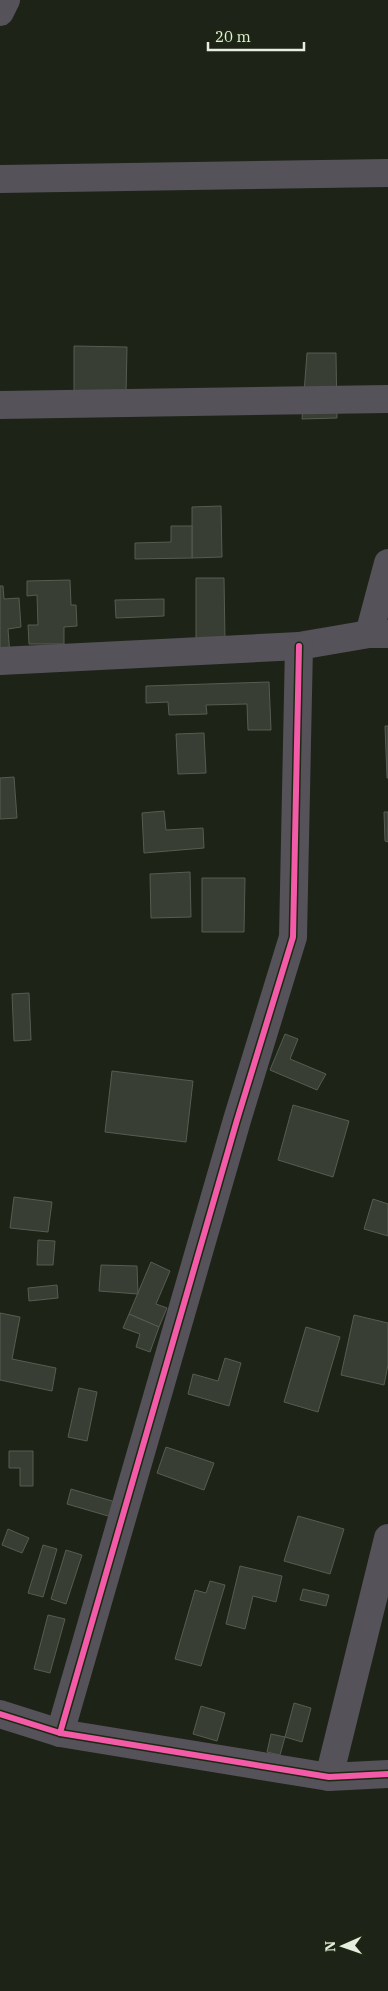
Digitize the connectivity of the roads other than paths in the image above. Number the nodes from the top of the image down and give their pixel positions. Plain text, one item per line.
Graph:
1 (6, 0) edge
2 (0, 12) edge
3 (388, 173) edge
4 (0, 179) edge
5 (388, 399) edge
6 (0, 405) edge
7 (388, 562) edge
8 (379, 634) edge
9 (299, 646) junction
10 (0, 661) edge
11 (388, 1538) edge
12 (0, 1714) edge
13 (60, 1733) junction
14 (388, 1774) edge
15 (329, 1777) junction

1 - 2 street
3 - 4 street
5 - 6 street
7 - 8 street
8 - 9 street
9 - 10 street
9 - 13 street
11 - 15 street
12 - 13 street
13 - 15 street
14 - 15 street

